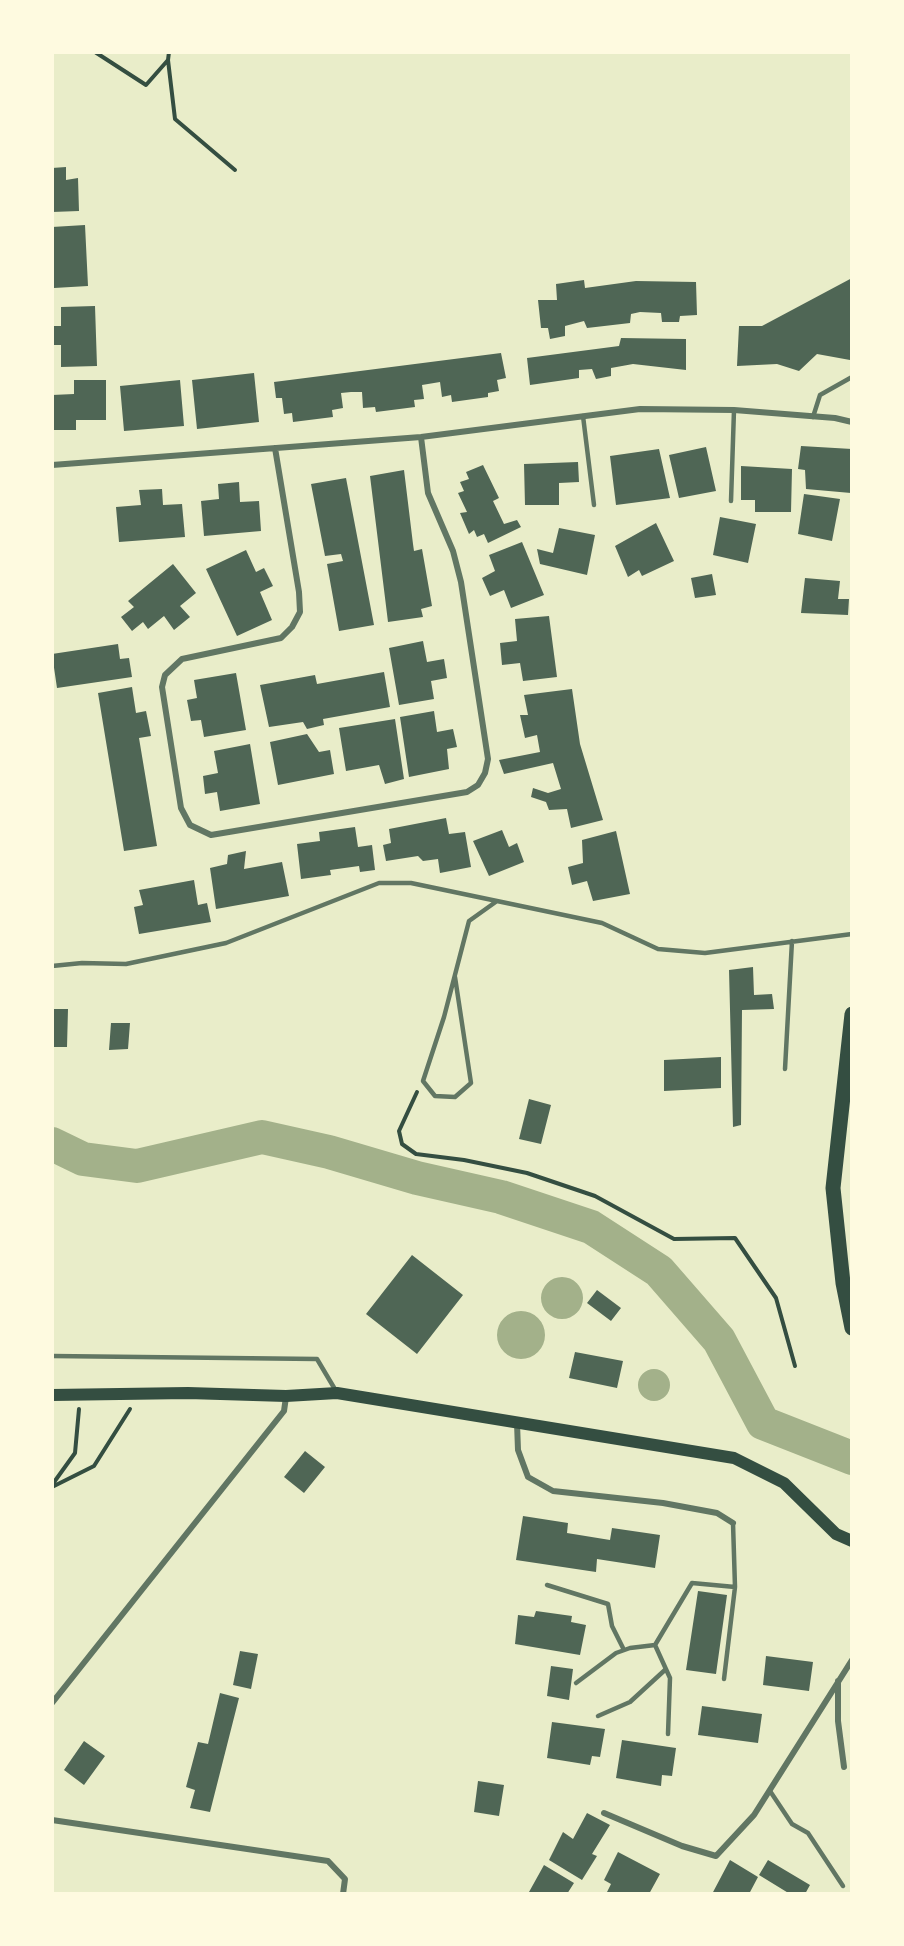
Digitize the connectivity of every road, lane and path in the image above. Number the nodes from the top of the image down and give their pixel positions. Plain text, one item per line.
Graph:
1 (95, 52) edge
2 (169, 52) edge
3 (168, 60) junction
4 (235, 170) dead end
5 (852, 377) edge
6 (734, 410) junction
7 (583, 416) junction
8 (852, 416) edge
9 (813, 417) junction
10 (835, 418) junction
11 (852, 422) edge
12 (421, 437) junction
13 (276, 448) junction
14 (52, 465) edge
15 (730, 501) dead end
16 (594, 506) dead end
17 (497, 902) junction
18 (852, 934) edge
19 (792, 941) junction
20 (52, 966) edge
21 (455, 977) junction
22 (852, 1014) edge
23 (785, 1069) dead end
24 (423, 1081) junction
25 (852, 1328) edge
26 (52, 1356) edge
27 (795, 1366) dead end
28 (140, 1393) junction
29 (338, 1393) junction
30 (80, 1394) junction
31 (52, 1395) edge
32 (286, 1396) junction
33 (517, 1423) junction
34 (52, 1486) edge
35 (733, 1523) joint
36 (852, 1541) edge
37 (547, 1585) dead end
38 (735, 1587) junction
39 (655, 1645) junction
40 (624, 1650) junction
41 (852, 1660) edge
42 (666, 1669) junction
43 (724, 1679) dead end
44 (838, 1681) junction
45 (576, 1683) dead end
46 (52, 1703) edge
47 (598, 1716) dead end
48 (668, 1734) dead end
49 (844, 1767) dead end
50 (770, 1791) junction
51 (603, 1813) dead end
52 (52, 1820) edge
53 (843, 1886) dead end
54 (343, 1893) edge

1 - 3 path
2 - 3 path
3 - 4 path
5 - 9 lane
6 - 7 street
6 - 9 street
6 - 15 lane
7 - 12 street
7 - 16 lane
8 - 10 street
9 - 10 street
10 - 11 street
12 - 13 street
12 - 13 street
13 - 14 street
17 - 19 lane
17 - 20 lane
17 - 21 lane
18 - 19 lane
19 - 23 lane
21 - 24 lane
21 - 24 lane
22 - 25 main road
24 - 27 path
26 - 29 lane
28 - 30 main road
28 - 32 main road
28 - 34 path
29 - 32 main road
29 - 33 main road
30 - 31 main road
30 - 34 path
32 - 46 street
33 - 35 street
33 - 36 main road
35 - 38 lane
37 - 40 lane
38 - 39 lane
38 - 43 lane
39 - 40 lane
39 - 42 lane
40 - 45 lane
41 - 44 street
42 - 47 lane
42 - 48 lane
44 - 49 street
44 - 50 street
50 - 51 street
50 - 53 lane
52 - 54 street

